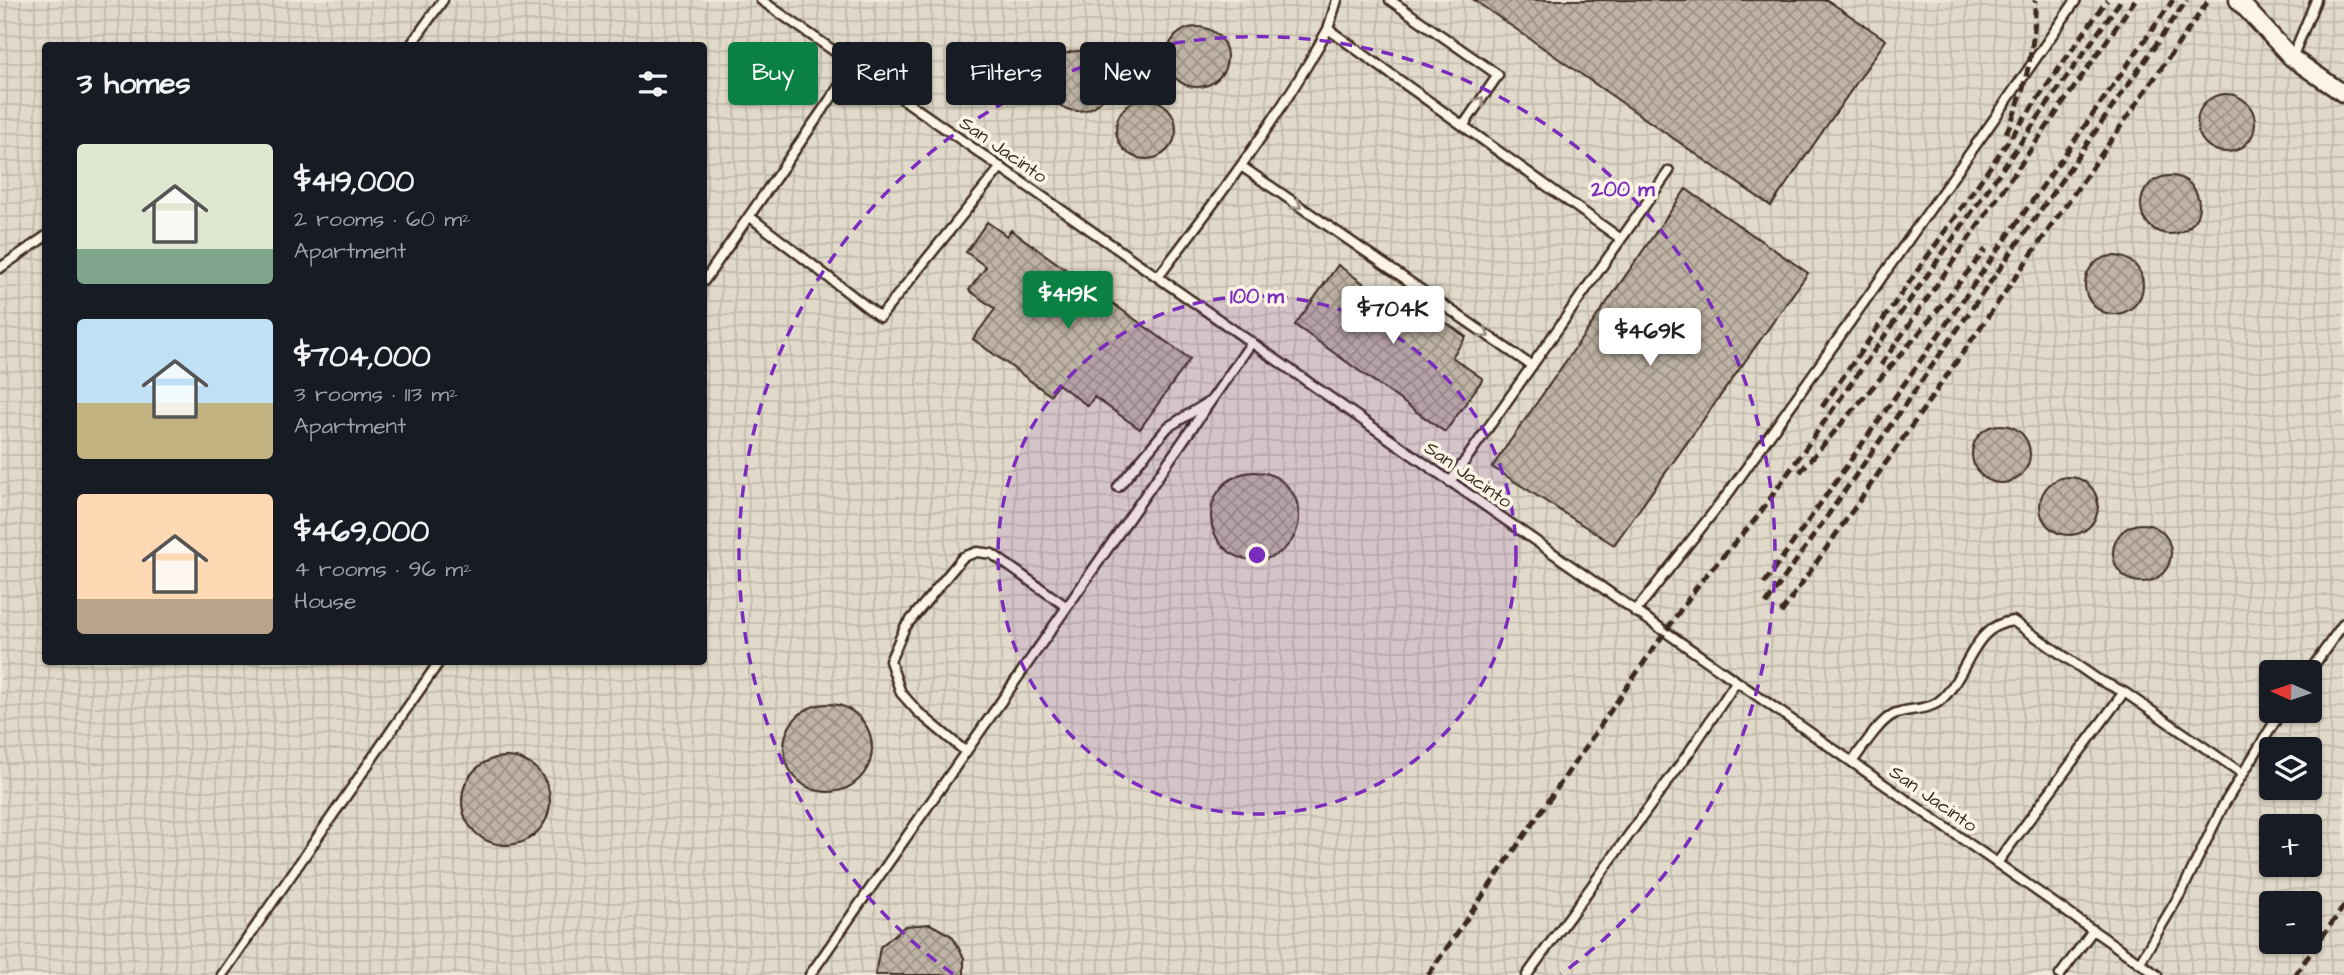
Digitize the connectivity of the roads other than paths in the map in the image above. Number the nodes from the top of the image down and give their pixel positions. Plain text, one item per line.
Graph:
1 (443, 0) edge
2 (761, 0) edge
3 (1337, 0) edge
4 (1390, 0) edge
5 (2076, 0) edge
6 (2238, 0) edge
7 (2316, 0) edge
8 (1328, 29) junction
9 (413, 42) edge
10 (832, 50) edge
11 (2292, 58) junction
12 (2344, 94) edge
13 (832, 95) edge
14 (911, 105) edge
15 (1463, 126) junction
16 (1241, 166) junction
17 (1001, 167) junction
18 (1669, 171) dead end
19 (749, 216) junction
20 (42, 239) edge
21 (1621, 239) junction
22 (0, 268) edge
23 (707, 277) edge
24 (1158, 277) junction
25 (1252, 342) junction
26 (1532, 366) junction
27 (1211, 400) junction
28 (1450, 482) junction
29 (1118, 487) dead end
30 (1067, 607) junction
31 (1635, 612) junction
32 (2344, 624) edge
33 (2318, 660) edge
34 (437, 665) edge
35 (1736, 682) junction
36 (2124, 692) junction
37 (2274, 723) edge
38 (966, 752) junction
39 (1852, 762) junction
40 (2243, 774) junction
41 (1997, 863) junction
42 (2093, 930) junction
43 (2140, 962) junction
44 (222, 975) edge
45 (810, 975) edge
46 (1527, 975) edge
47 (2060, 975) edge
48 (2157, 975) edge

1 - 9 lane
2 - 10 lane, San Jacinto
3 - 8 lane
15 -> 4 lane
5 - 31 lane
6 - 11 street
7 - 11 lane
8 - 15 lane
8 - 16 lane
11 - 12 street
13 - 19 lane
14 - 17 lane, San Jacinto
15 - 21 lane
16 - 24 lane
16 -> 26 lane
17 - 19 lane
17 - 24 lane, San Jacinto
18 - 21 lane
19 - 23 lane
20 - 22 lane
21 - 26 lane
24 - 25 lane, San Jacinto
25 - 27 lane
25 - 28 lane, San Jacinto
26 - 28 lane
27 - 29 lane
27 - 30 lane
28 - 31 lane, San Jacinto
30 - 38 lane
30 - 38 lane
31 - 35 lane, San Jacinto
32 - 33 lane
34 - 44 lane
35 - 39 lane, San Jacinto
35 - 46 lane
36 - 39 lane
36 - 40 lane
36 - 41 lane
37 - 40 lane
38 - 45 lane
39 - 41 lane, San Jacinto
40 - 43 lane
41 - 42 lane, San Jacinto
42 - 43 lane, San Jacinto
42 - 47 lane
43 - 48 lane, San Jacinto

